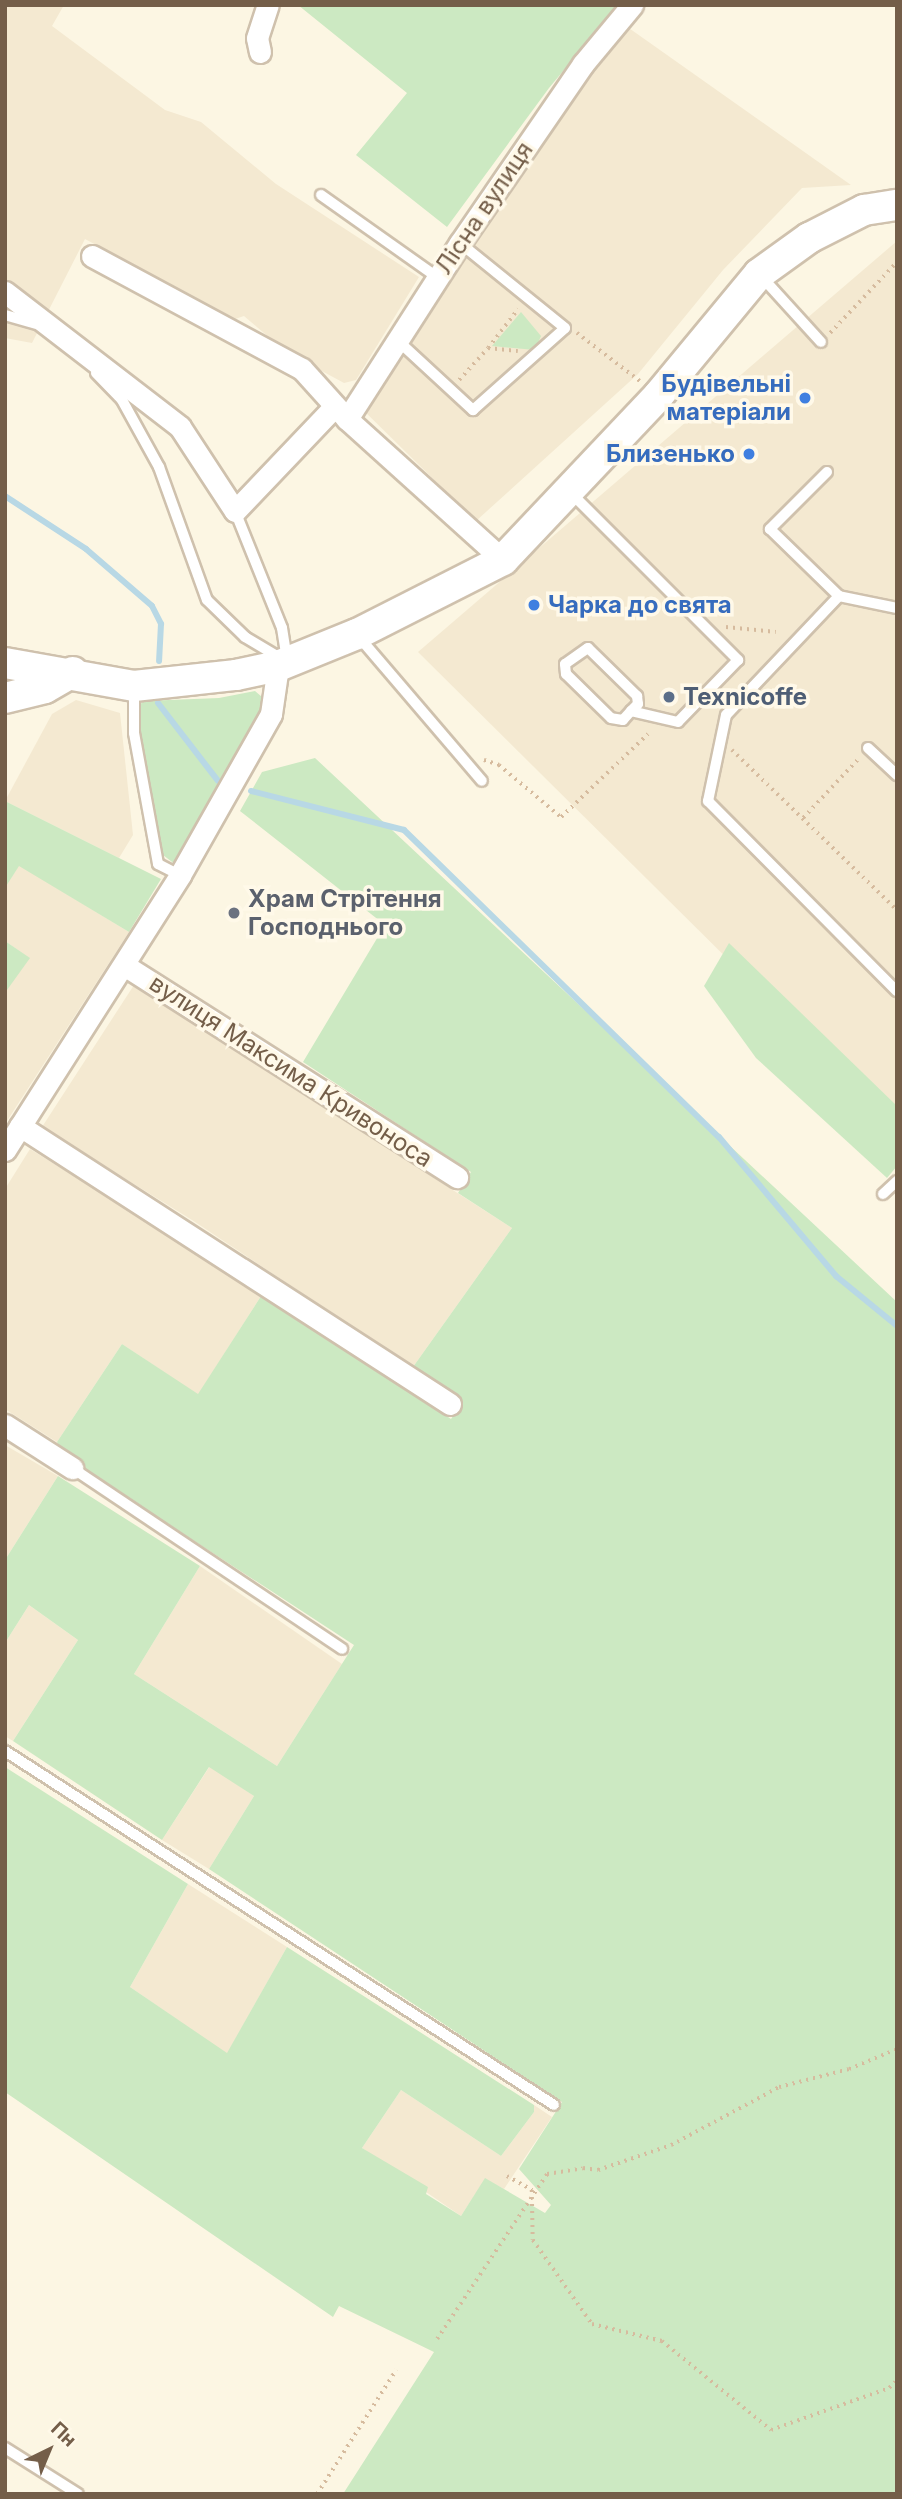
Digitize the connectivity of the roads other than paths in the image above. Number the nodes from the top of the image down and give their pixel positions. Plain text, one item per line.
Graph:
1 (268, 5) edge
2 (632, 5) edge
3 (260, 52) dead end
4 (321, 195) dead end
5 (897, 205) edge
6 (460, 243) junction
7 (92, 256) dead end
8 (759, 274) junction
9 (437, 277) junction
10 (5, 292) edge
11 (5, 315) edge
12 (51, 328) junction
13 (395, 339) junction
14 (821, 342) road end
15 (341, 412) junction
16 (827, 472) dead end
17 (570, 492) junction
18 (235, 511) junction
19 (503, 560) junction
20 (839, 596) junction
21 (897, 608) edge
22 (357, 634) junction
23 (5, 663) edge
24 (283, 664) junction
25 (73, 672) junction
26 (134, 686) junction
27 (5, 698) edge
28 (631, 711) junction
29 (868, 748) road end
30 (897, 775) edge
31 (482, 781) dead end
32 (180, 875) junction
33 (124, 965) junction
34 (897, 991) edge
35 (20, 1126) junction
36 (5, 1150) edge
37 (457, 1177) dead end
38 (897, 1181) edge
39 (883, 1194) dead end
40 (450, 1404) dead end
41 (5, 1425) edge
42 (72, 1468) joint
43 (342, 1649) dead end
44 (5, 1751) edge
45 (554, 2105) dead end
46 (5, 2448) edge
47 (78, 2494) edge

1 - 3 street
2 - 6 street, Лісна вулиця
4 - 9 lane
5 - 8 main road
6 - 9 street, Лісна вулиця
6 - 13 lane
7 - 15 street
8 - 14 lane
8 - 17 main road
9 - 13 street, Лісна вулиця
10 - 12 street
11 - 12 lane
12 - 18 street
12 - 24 lane
13 - 15 street, Лісна вулиця
15 - 18 street, Лісна вулиця
15 - 19 street
16 - 20 lane
17 - 19 main road
17 - 28 lane
18 - 24 lane
19 - 22 main road
20 - 21 lane
20 - 34 lane
22 - 24 main road
22 - 31 lane
23 - 25 main road
24 - 26 main road
24 - 32 street
25 - 26 main road
25 - 27 main road
26 - 32 lane
28 - 28 lane
29 - 30 lane
32 - 33 street
33 - 35 street
33 - 37 street, вулиця Максима Кривоноса
35 - 36 street
35 - 40 street
38 - 39 lane
41 - 42 street
42 - 43 lane
44 - 45 lane
46 - 47 lane

